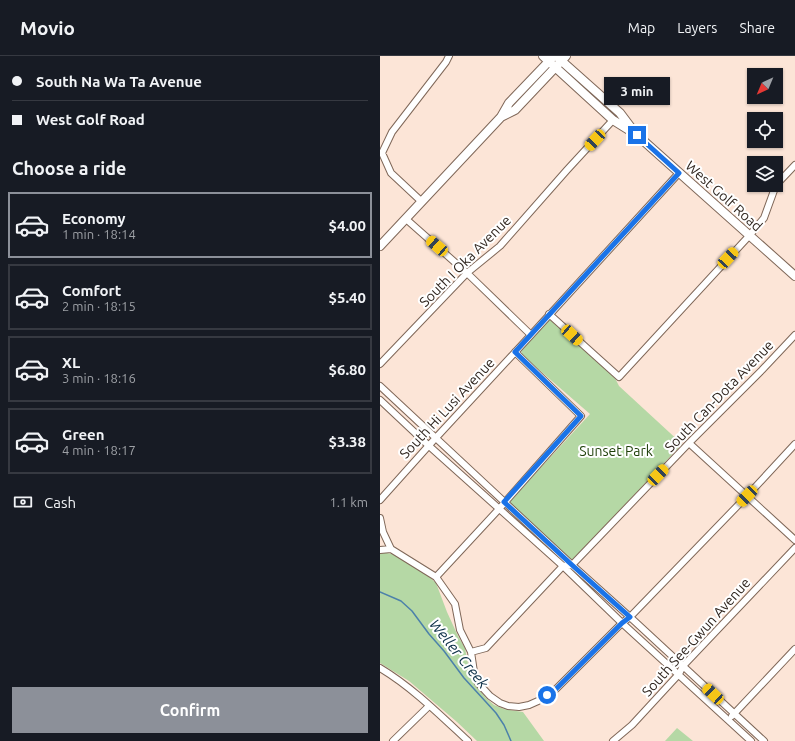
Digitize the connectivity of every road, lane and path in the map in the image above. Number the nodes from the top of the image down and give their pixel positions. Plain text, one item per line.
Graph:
1 (448, 56) edge
2 (555, 59) edge
3 (613, 120) junction
4 (636, 134) junction
5 (381, 153) edge
6 (795, 165) edge
7 (679, 173) junction
8 (783, 178) edge
9 (773, 192) edge
10 (422, 202) junction
11 (406, 219) junction
12 (749, 236) junction
13 (380, 246) edge
14 (467, 274) junction
15 (795, 276) edge
16 (549, 314) junction
17 (531, 335) junction
18 (795, 335) edge
19 (515, 352) junction
20 (380, 364) edge
21 (380, 386) edge
22 (380, 400) edge
23 (435, 437) junction
24 (690, 443) junction
25 (795, 444) edge
26 (428, 445) junction
27 (747, 496) junction
28 (380, 500) edge
29 (504, 502) junction
30 (380, 507) edge
31 (499, 509) junction
32 (380, 518) edge
33 (795, 540) edge
34 (795, 548) edge
35 (391, 549) junction
36 (380, 550) edge
37 (572, 565) junction
38 (563, 566) junction
39 (436, 577) junction
40 (630, 617) junction
41 (622, 623) junction
42 (795, 649) edge
43 (471, 652) junction
44 (683, 666) junction
45 (380, 668) edge
46 (679, 674) junction
47 (429, 706) junction
48 (734, 714) junction
49 (728, 720) junction
50 (393, 741) edge
51 (468, 741) edge
52 (613, 741) edge
53 (751, 741) edge
54 (764, 741) edge

1 - 5 street
2 - 3 main road, West Golf Road
2 - 4 main road, West Golf Road
2 - 10 main road
3 - 4 main road, West Golf Road
3 - 14 street, South I Oka Avenue
4 - 7 main road, West Golf Road
5 - 10 street
6 - 8 street
7 - 12 main road, West Golf Road
7 - 16 street, South Hi Lusi Avenue
9 - 12 street
10 - 11 main road
11 - 13 main road
11 - 14 street
12 - 15 main road, West Golf Road
12 - 16 street
14 - 17 street
14 - 20 street, South I Oka Avenue
16 - 17 street, South Hi Lusi Avenue
17 - 19 street, South Hi Lusi Avenue
18 - 24 street, South Can-Dota Avenue
19 - 23 street, South Hi Lusi Avenue
19 - 29 street
21 - 23 street
22 - 26 street
23 - 26 street, South Hi Lusi Avenue
23 - 29 street
24 - 27 street
24 - 37 street, South Can-Dota Avenue
25 - 27 street
26 - 28 street, South Hi Lusi Avenue
26 - 31 street
27 - 33 street
27 - 40 street
28 - 30 street
29 - 31 street
29 - 37 street
31 - 38 street
31 - 39 street
32 - 35 street
34 - 44 street, South See-Gwun Avenue
35 - 36 street
35 - 39 street
37 - 38 street
37 - 40 street
38 - 41 street
38 - 43 street
39 - 43 street
40 - 41 street
40 - 44 street
41 - 43 street
41 - 46 street
42 - 48 street
44 - 46 street, South See-Gwun Avenue
44 - 48 street
45 - 47 street
46 - 49 street
46 - 52 street, South See-Gwun Avenue
47 - 50 street
47 - 51 street
48 - 49 street
48 - 54 street
49 - 53 street

